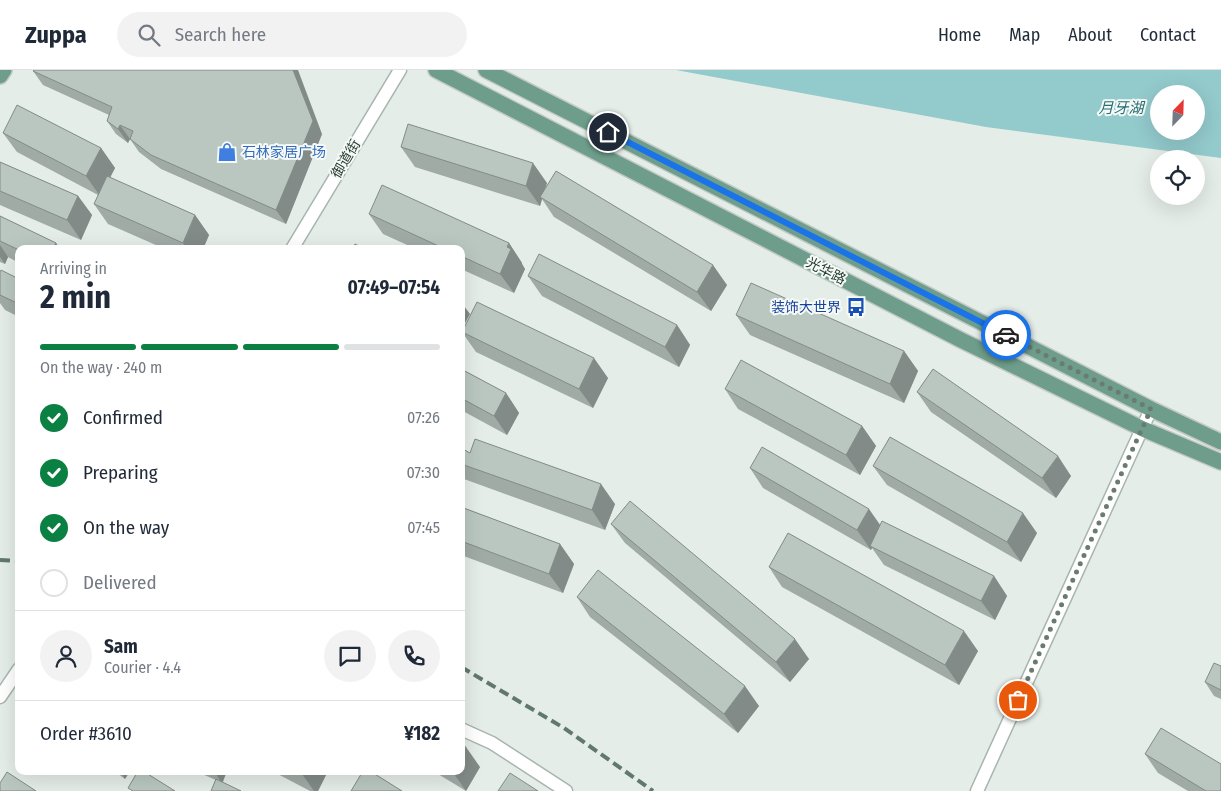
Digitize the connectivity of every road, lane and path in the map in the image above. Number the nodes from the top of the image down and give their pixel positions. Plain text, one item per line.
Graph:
1 (4, 70) edge
2 (400, 70) edge
3 (436, 70) edge
4 (486, 70) edge
5 (0, 76) edge
6 (294, 245) edge
7 (1151, 409) junction
8 (1143, 429) junction
9 (1221, 442) edge
10 (1221, 462) edge
11 (15, 675) edge
12 (0, 697) edge
13 (465, 731) edge
14 (566, 791) edge
15 (977, 791) edge

1 - 5 main road
2 - 6 street, 御道街
3 - 8 main road, 光华路
4 - 7 main road, 光华路
7 - 8 street
7 - 9 main road, 光华路
8 - 10 main road, 光华路
8 - 15 street
11 - 12 street
13 - 14 street

